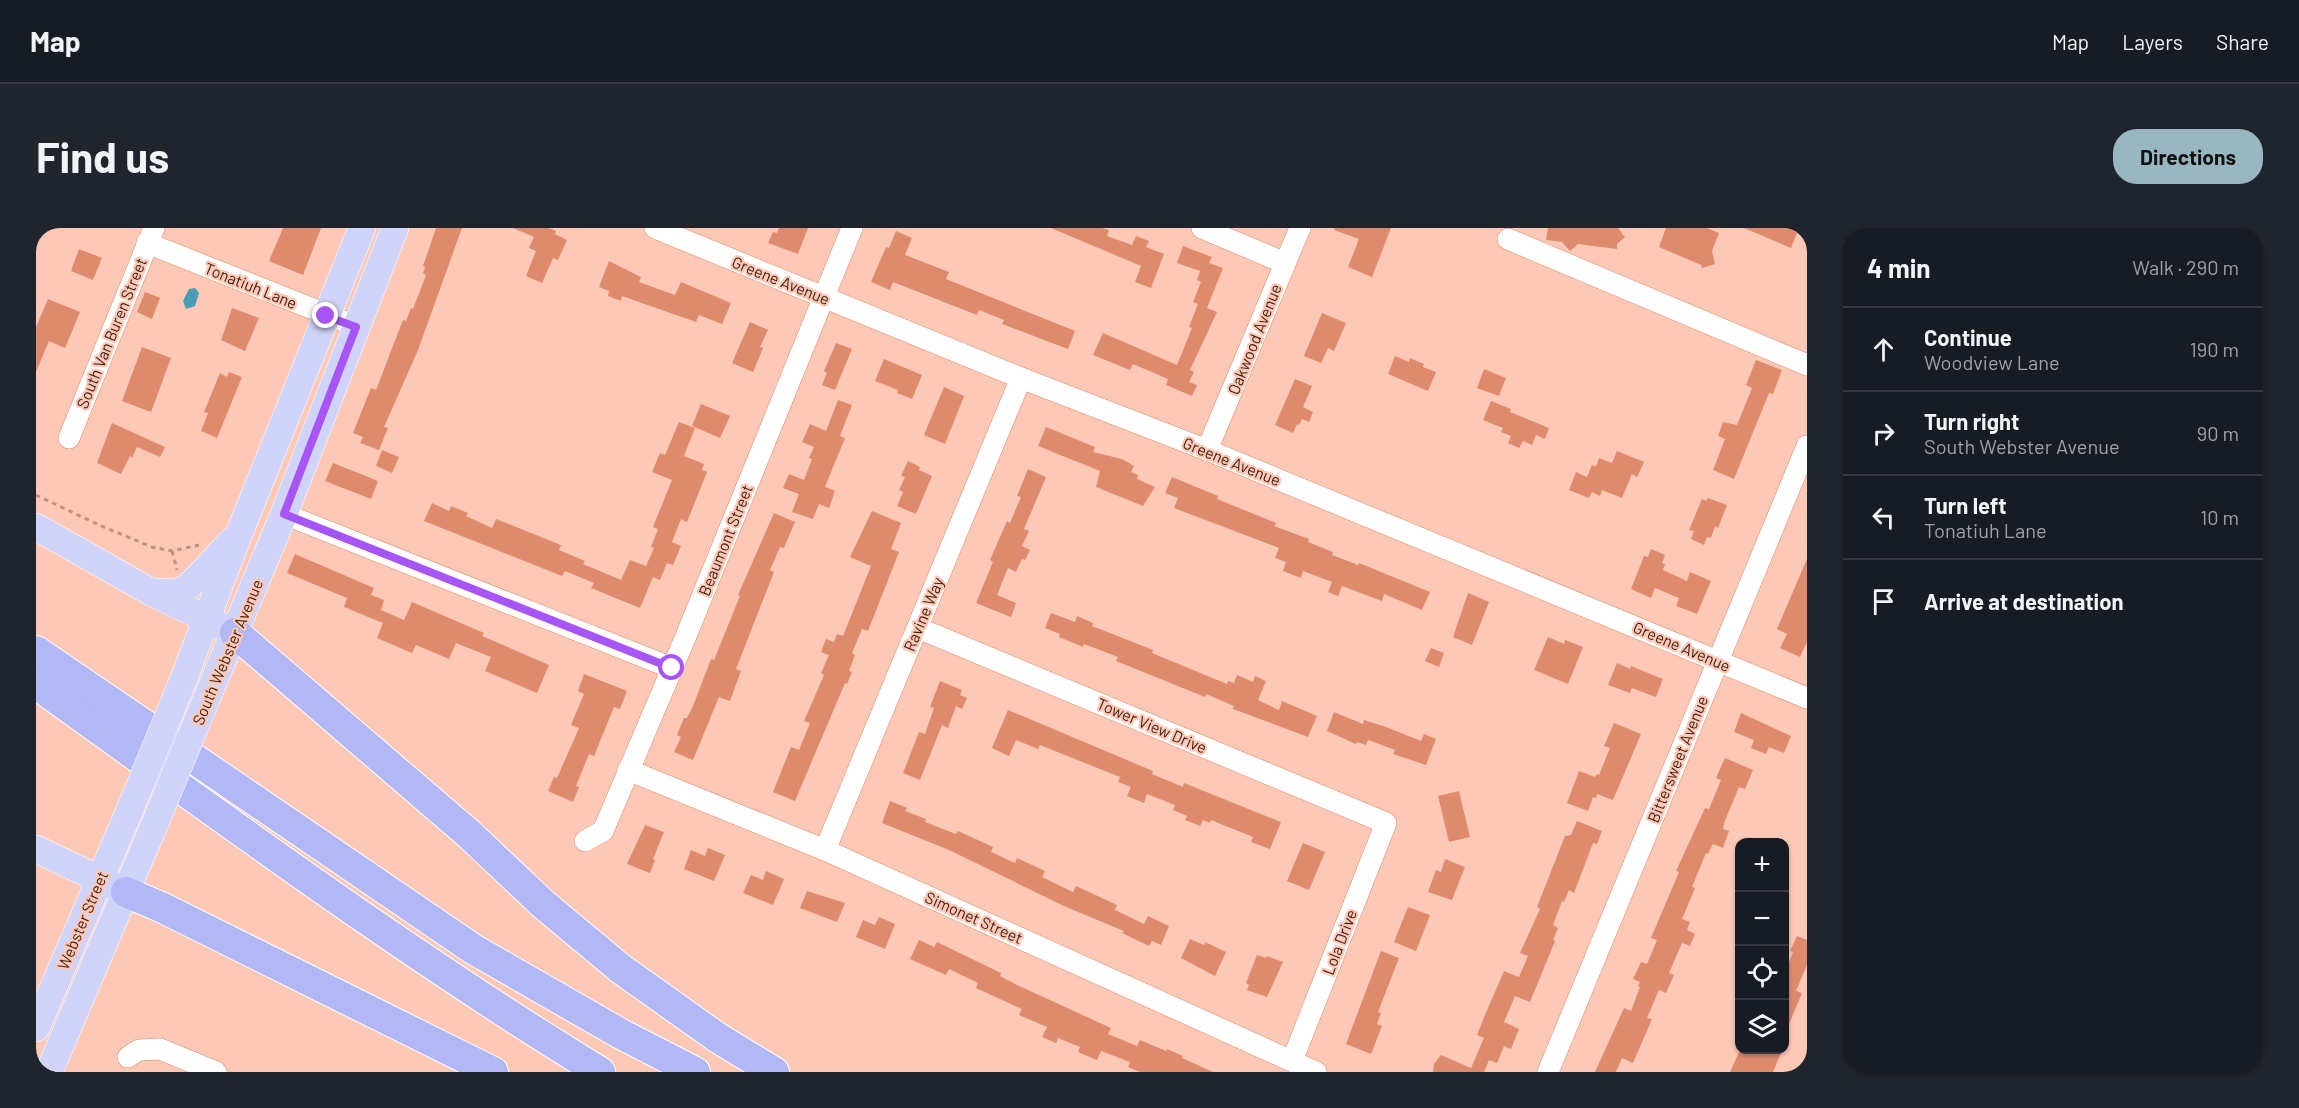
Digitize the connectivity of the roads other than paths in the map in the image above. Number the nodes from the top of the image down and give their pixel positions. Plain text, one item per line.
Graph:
1 (362, 228) edge
2 (395, 228) edge
3 (656, 228) edge
4 (852, 228) edge
5 (1202, 228) edge
6 (1300, 228) edge
7 (150, 236) edge
8 (1508, 239) dead end
9 (1285, 263) junction
10 (824, 298) junction
11 (326, 316) junction
12 (356, 327) junction
13 (1807, 365) edge
14 (1021, 378) junction
15 (69, 438) dead end
16 (1807, 446) edge
17 (1208, 450) junction
18 (284, 514) junction
19 (36, 528) edge
20 (239, 534) junction
21 (151, 592) junction
22 (207, 618) junction
23 (918, 628) junction
24 (235, 633) junction
25 (36, 651) edge
26 (1718, 660) junction
27 (672, 668) junction
28 (36, 684) edge
29 (1807, 698) edge
30 (628, 770) junction
31 (129, 812) joint
32 (1386, 823) joint
33 (585, 841) dead end
34 (36, 849) edge
35 (825, 850) junction
36 (99, 880) junction
37 (126, 892) junction
38 (36, 1028) edge
39 (128, 1057) dead end
40 (1292, 1061) junction
41 (49, 1072) edge
42 (216, 1072) edge
43 (493, 1072) edge
44 (600, 1072) edge
45 (695, 1072) edge
46 (774, 1072) edge
47 (1316, 1072) edge
48 (1548, 1072) edge

1 - 11 main road, South Webster Avenue
2 - 12 main road, South Webster Avenue
3 - 10 street, Greene Avenue
4 - 10 street, Beaumont Street
5 - 9 street
6 - 9 street, Oakwood Avenue
7 - 11 street, Tonatiuh Lane
7 - 15 street, South Van Buren Street
8 - 13 street
9 - 17 street, Oakwood Avenue
10 - 14 street, Greene Avenue
10 - 27 street, Beaumont Street
11 - 12 street, Tonatiuh Lane
11 - 20 main road, South Webster Avenue
12 - 18 main road, South Webster Avenue
14 - 17 street, Greene Avenue
14 - 23 street, Ravine Way
16 - 26 street, Bittersweet Avenue
17 - 26 street, Greene Avenue
18 - 24 main road, South Webster Avenue
18 - 27 street
19 - 21 main road
20 - 21 main road
20 - 22 main road, South Webster Avenue
21 - 22 main road
22 - 24 main road
22 - 31 main road, South Webster Avenue, bridge
23 - 32 street, Tower View Drive
23 - 35 street, Ravine Way
24 - 37 main road, South Webster Avenue, bridge
24 - 46 highway
25 - 45 highway
26 - 29 street, Greene Avenue
26 - 48 street, Bittersweet Avenue
27 - 30 street, Beaumont Street
28 - 44 highway
30 - 33 street, Beaumont Street
30 - 35 street, Simonet Street
31 - 36 main road, Webster Street
32 - 40 street, Lola Drive
34 - 36 main road
35 - 40 street, Simonet Street
36 - 37 main road
36 - 38 main road, Webster Street
37 - 41 main road, South Webster Avenue
37 - 43 highway
39 - 42 street
40 - 47 street, Simonet Street

